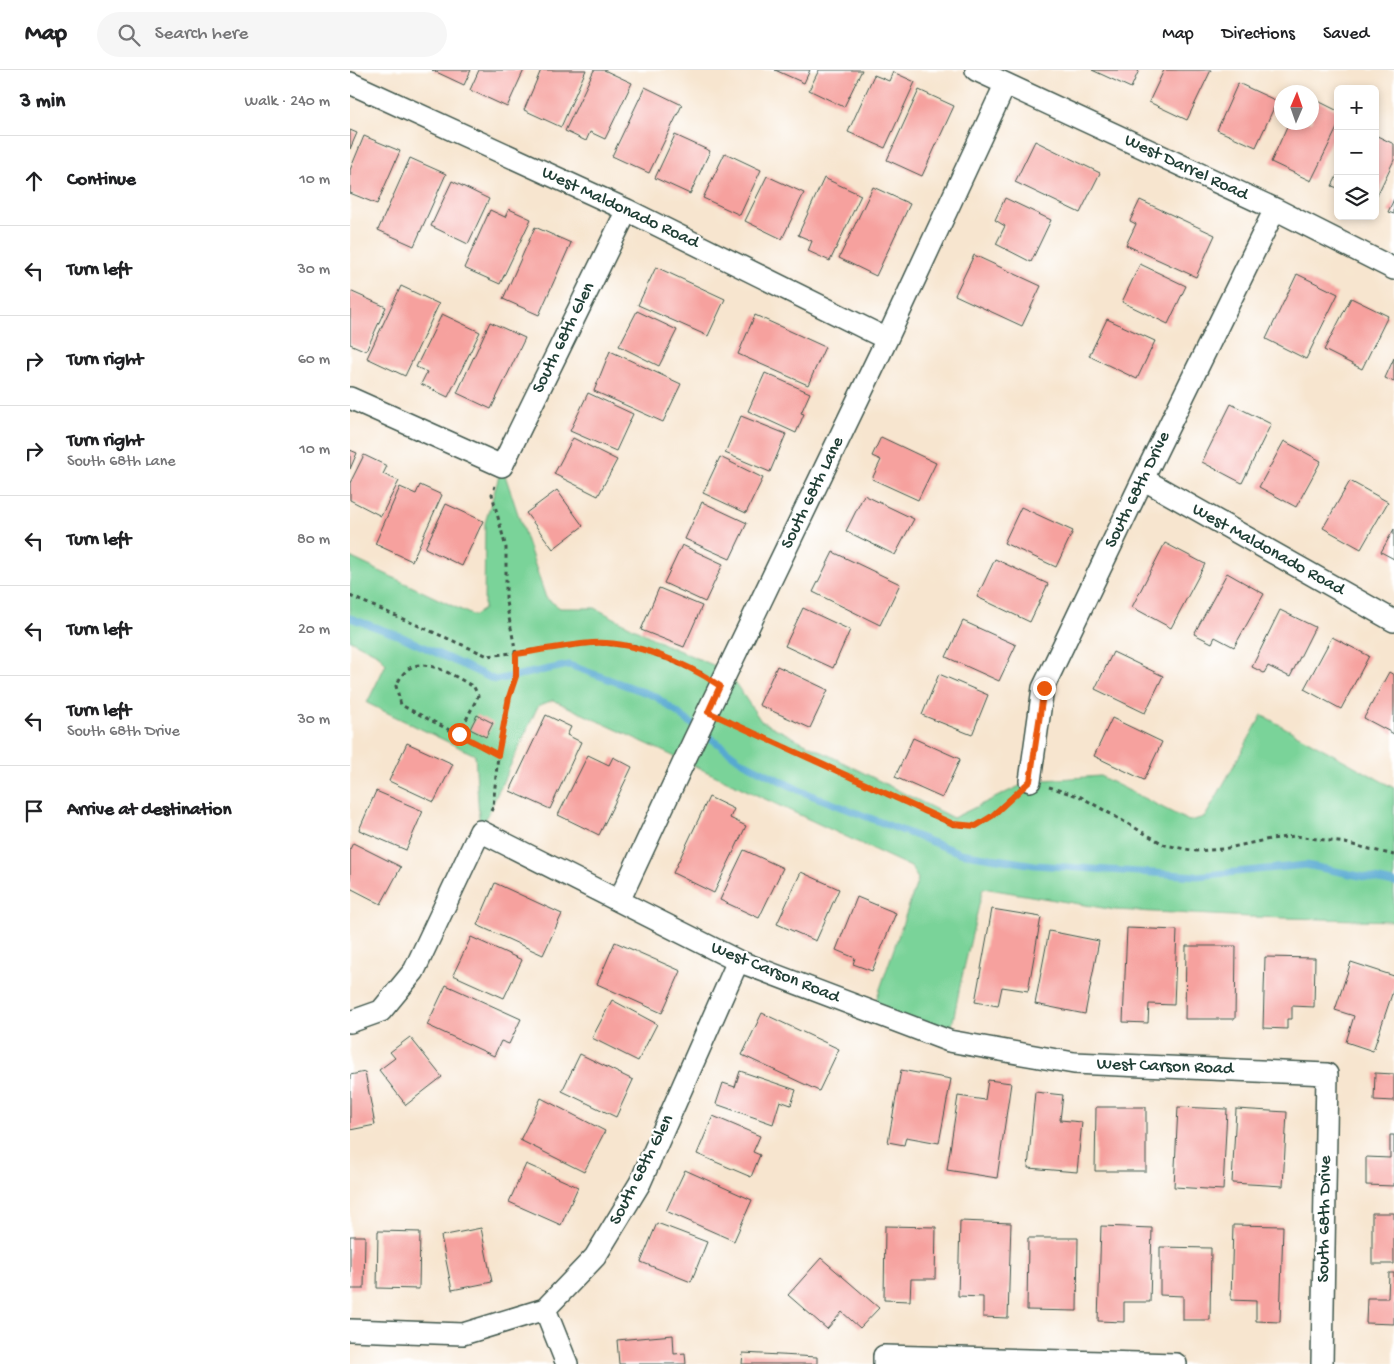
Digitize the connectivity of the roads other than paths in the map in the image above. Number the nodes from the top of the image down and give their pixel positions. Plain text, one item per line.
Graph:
1 (976, 70) edge
2 (350, 83) edge
3 (1005, 85) junction
4 (1275, 209) junction
5 (626, 210) junction
6 (1394, 269) edge
7 (888, 339) junction
8 (350, 398) edge
9 (1143, 479) junction
10 (1394, 621) edge
11 (1030, 781) road end
12 (619, 901) junction
13 (738, 961) junction
14 (350, 1022) edge
15 (1327, 1074) joint
16 (545, 1309) junction
17 (350, 1330) edge
18 (884, 1360) edge
19 (568, 1364) edge
20 (1176, 1364) edge
21 (1322, 1364) edge

1 - 3 street, West Darrel Road
2 - 5 street, West Maldonado Road
3 - 4 street, West Darrel Road
3 - 7 street, South 68th Lane
4 - 6 street, West Darrel Road
4 - 9 street, South 68th Drive
5 - 7 street, West Maldonado Road
5 - 8 street, South 68th Glen
7 - 12 street, South 68th Lane
9 - 10 street, West Maldonado Road
9 - 11 street, South 68th Drive
12 - 13 street, West Carson Road
12 - 14 street, West Carson Road
13 - 15 street, West Carson Road
13 - 16 street, South 68th Glen
15 - 21 street, South 68th Drive
16 - 17 street
16 - 19 street
18 - 20 street

